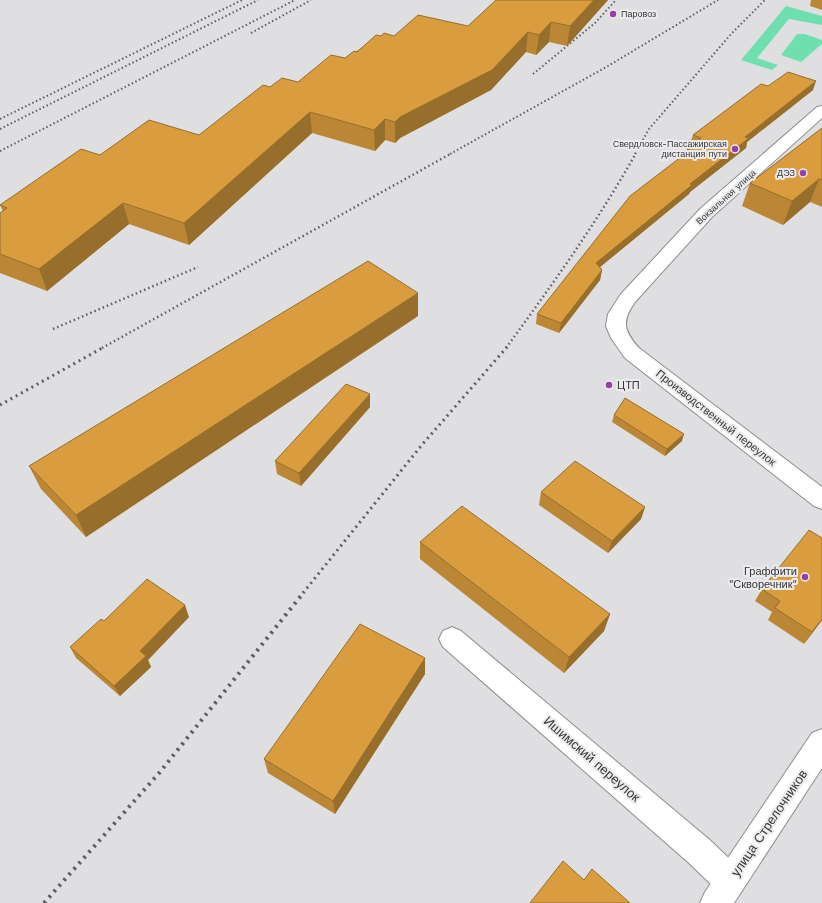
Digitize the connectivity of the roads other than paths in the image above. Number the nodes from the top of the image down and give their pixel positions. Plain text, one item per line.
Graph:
1 (822, 110) edge
2 (616, 331) joint
3 (822, 500) edge
4 (452, 639) dead end
5 (822, 743) edge
6 (723, 892) edge

1 - 2 street, Вокзальная улица
2 - 3 street, Производственный переулок
4 - 6 street, Ишимский переулок
5 - 6 street, улица Стрелочников

